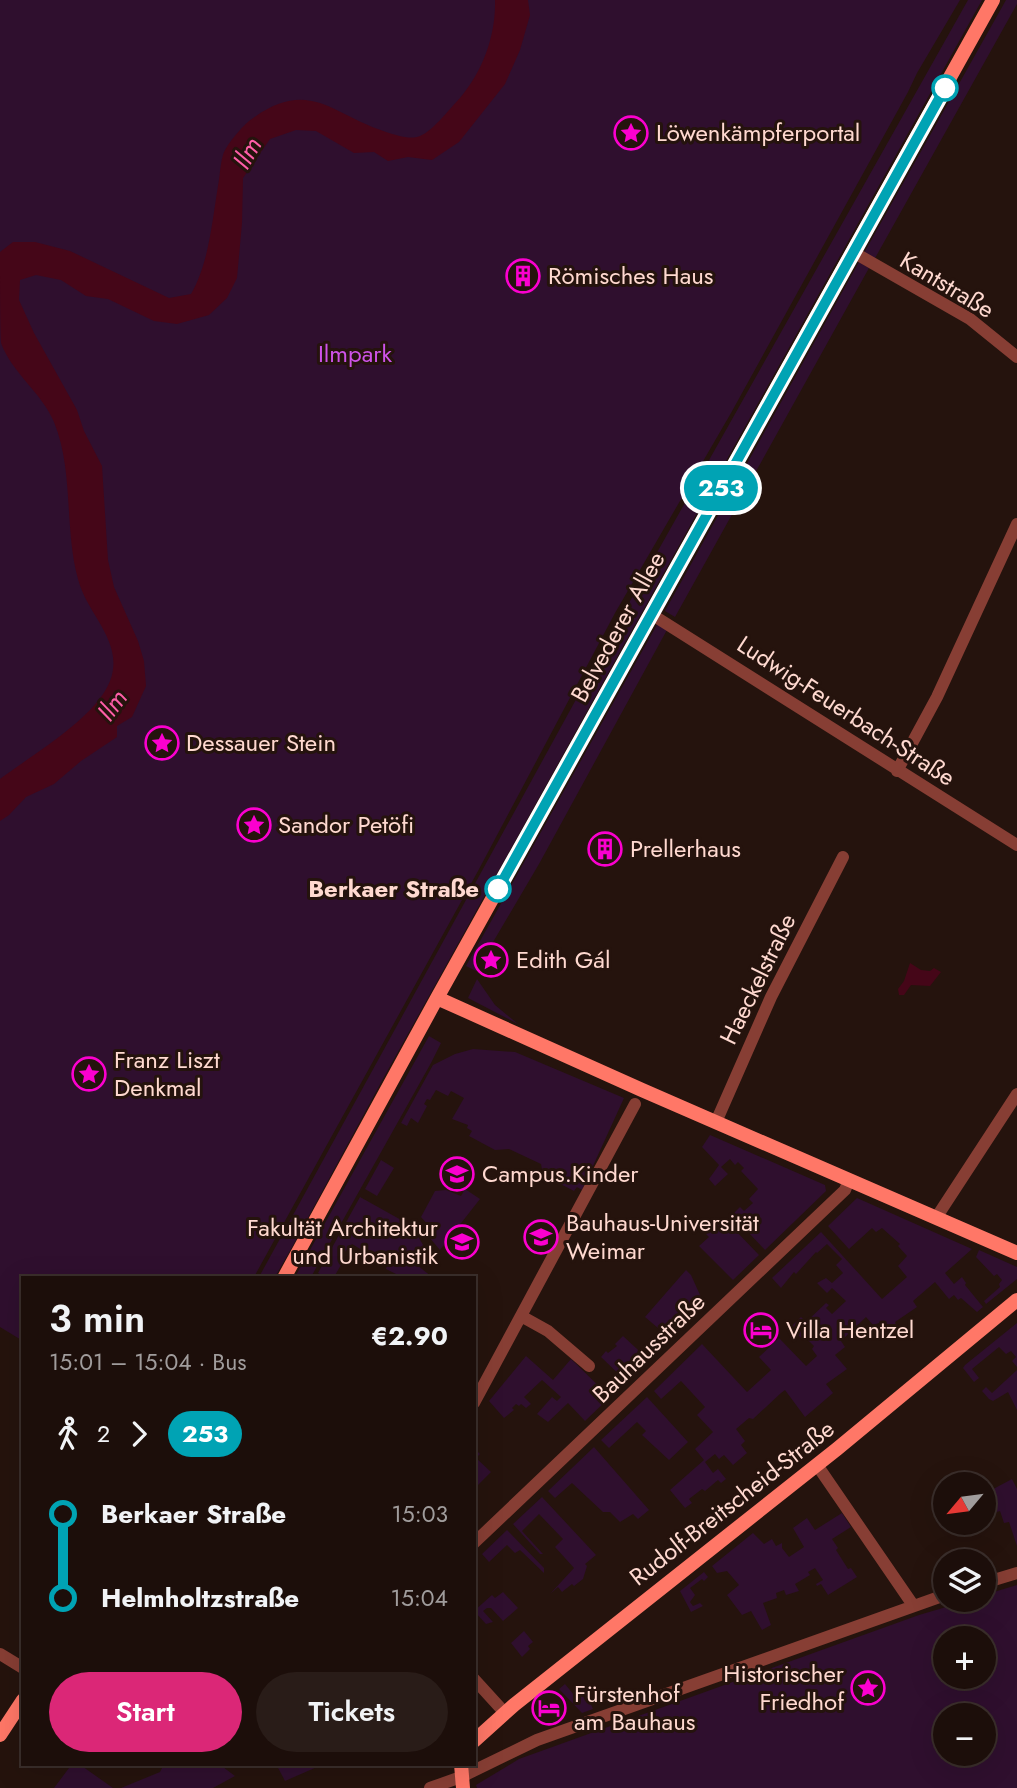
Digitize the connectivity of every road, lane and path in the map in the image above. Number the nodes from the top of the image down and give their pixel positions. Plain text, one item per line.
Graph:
1 (993, 0) edge
2 (853, 252) junction
3 (1017, 357) edge
4 (1017, 524) edge
5 (651, 614) junction
6 (897, 771) junction
7 (1017, 845) edge
8 (843, 857) dead end
9 (437, 998) junction
10 (1017, 1094) edge
11 (635, 1104) dead end
12 (716, 1122) junction
13 (849, 1180) junction
14 (936, 1218) junction
15 (1017, 1252) edge
16 (285, 1276) edge
17 (1017, 1300) edge
18 (521, 1317) junction
19 (589, 1366) dead end
20 (476, 1399) edge
21 (817, 1465) junction
22 (476, 1541) edge
23 (1017, 1573) edge
24 (996, 1579) edge
25 (933, 1599) edge
26 (914, 1605) junction
27 (0, 1654) edge
28 (21, 1667) edge
29 (476, 1681) edge
30 (21, 1703) edge
31 (505, 1713) junction
32 (0, 1735) edge
33 (476, 1739) edge
34 (462, 1776) edge
35 (430, 1788) edge

1 - 2 street, Belvederer Allee
2 - 3 street, Kantstraße
2 - 5 street, Belvederer Allee
4 - 6 street
5 - 6 street, Ludwig-Feuerbach-Straße
5 - 9 street, Belvederer Allee
6 - 7 street, Ludwig-Feuerbach-Straße
8 - 12 street, Haeckelstraße
9 - 12 street
9 - 16 street, Belvederer Allee
10 - 14 street
11 - 18 street
12 - 13 street
13 - 14 street
13 - 22 street, Bauhausstraße
14 - 15 street
17 - 21 street, Rudolf-Breitscheid-Straße
18 - 19 street, Bauhausstraße
18 - 20 street
21 - 26 street
21 - 31 street, Rudolf-Breitscheid-Straße
23 - 24 street
25 - 26 street
26 - 34 street
27 - 28 street
29 - 31 street
30 - 32 street
31 - 33 street, Rudolf-Breitscheid-Straße
34 - 35 street

